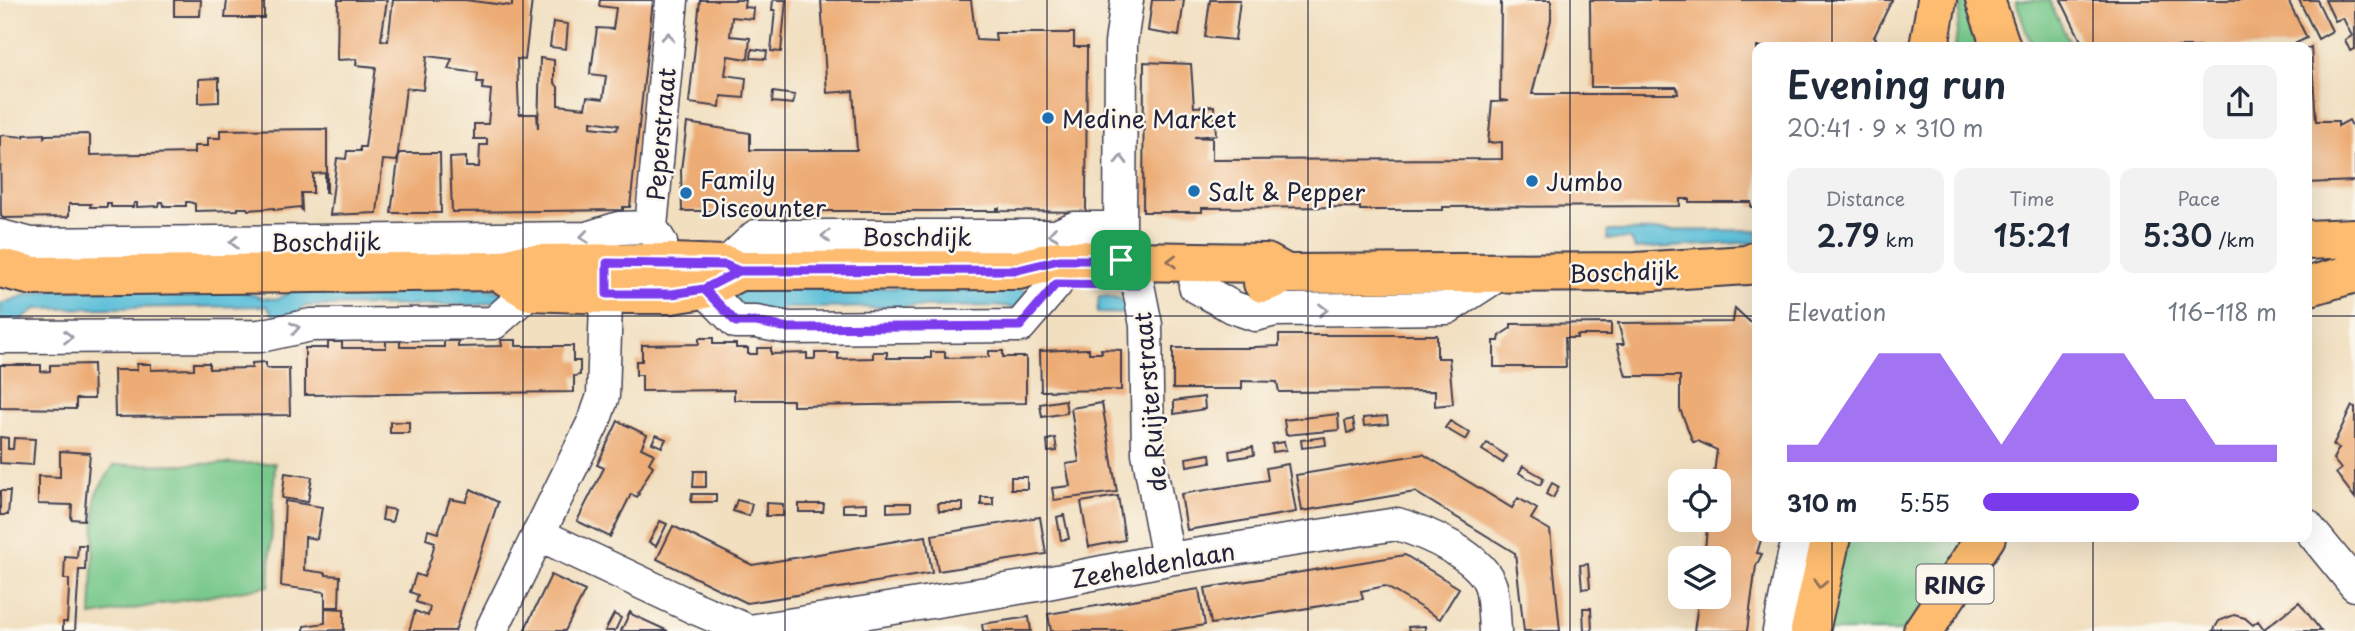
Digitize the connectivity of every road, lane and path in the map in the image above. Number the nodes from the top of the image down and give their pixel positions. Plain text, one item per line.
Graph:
1 (672, 0) edge
2 (1128, 0) edge
3 (1937, 0) edge
4 (1985, 0) edge
5 (1930, 42) edge
6 (1999, 42) edge
7 (651, 227) junction
8 (0, 236) edge
9 (2355, 238) edge
10 (2312, 240) edge
11 (1126, 258) junction
12 (672, 263) junction
13 (1752, 265) edge
14 (1018, 270) junction
15 (1501, 273) junction
16 (2355, 273) edge
17 (1286, 274) junction
18 (722, 275) junction
19 (11, 278) edge
20 (607, 278) junction
21 (514, 281) junction
22 (1056, 284) junction
23 (2312, 285) edge
24 (1195, 286) junction
25 (0, 337) edge
26 (2312, 532) edge
27 (538, 534) junction
28 (1798, 542) edge
29 (1830, 542) edge
30 (1983, 542) edge
31 (1168, 559) junction
32 (2352, 576) edge
33 (491, 631) edge
34 (749, 631) edge
35 (1495, 631) edge
36 (1779, 631) edge
37 (1810, 631) edge
38 (1923, 631) edge

7 -> 1 street, Peperstraat
11 -> 2 street, de Ruijterstraat
3 - 5 main road
4 - 6 main road
7 -> 8 street, Boschdijk
7 - 12 street, Peperstraat
9 - 10 main road
11 - 14 main road, Boschdijk
17 -> 11 main road, Boschdijk
11 -> 18 street, Boschdijk
11 - 22 main road, Boschdijk
11 - 24 main road, Boschdijk
11 - 31 street, de Ruijterstraat
12 - 18 main road, Boschdijk
12 - 20 main road, Boschdijk
13 - 15 main road, Boschdijk
14 - 18 main road, Boschdijk
14 - 22 main road, Boschdijk
15 - 17 main road, Boschdijk
24 -> 15 street, Boschdijk
16 - 23 main road
17 - 24 main road, Boschdijk
18 - 20 main road, Boschdijk
18 - 22 street
19 - 21 main road, Boschdijk
20 - 21 main road, Boschdijk
20 - 27 street
25 -> 21 street
26 - 32 street
27 - 33 street
27 - 34 street, Zeeheldenlaan
28 - 36 street
29 -> 37 main road
30 - 38 main road, RING
31 - 34 street, Zeeheldenlaan
31 - 35 street, Zeeheldenlaan

